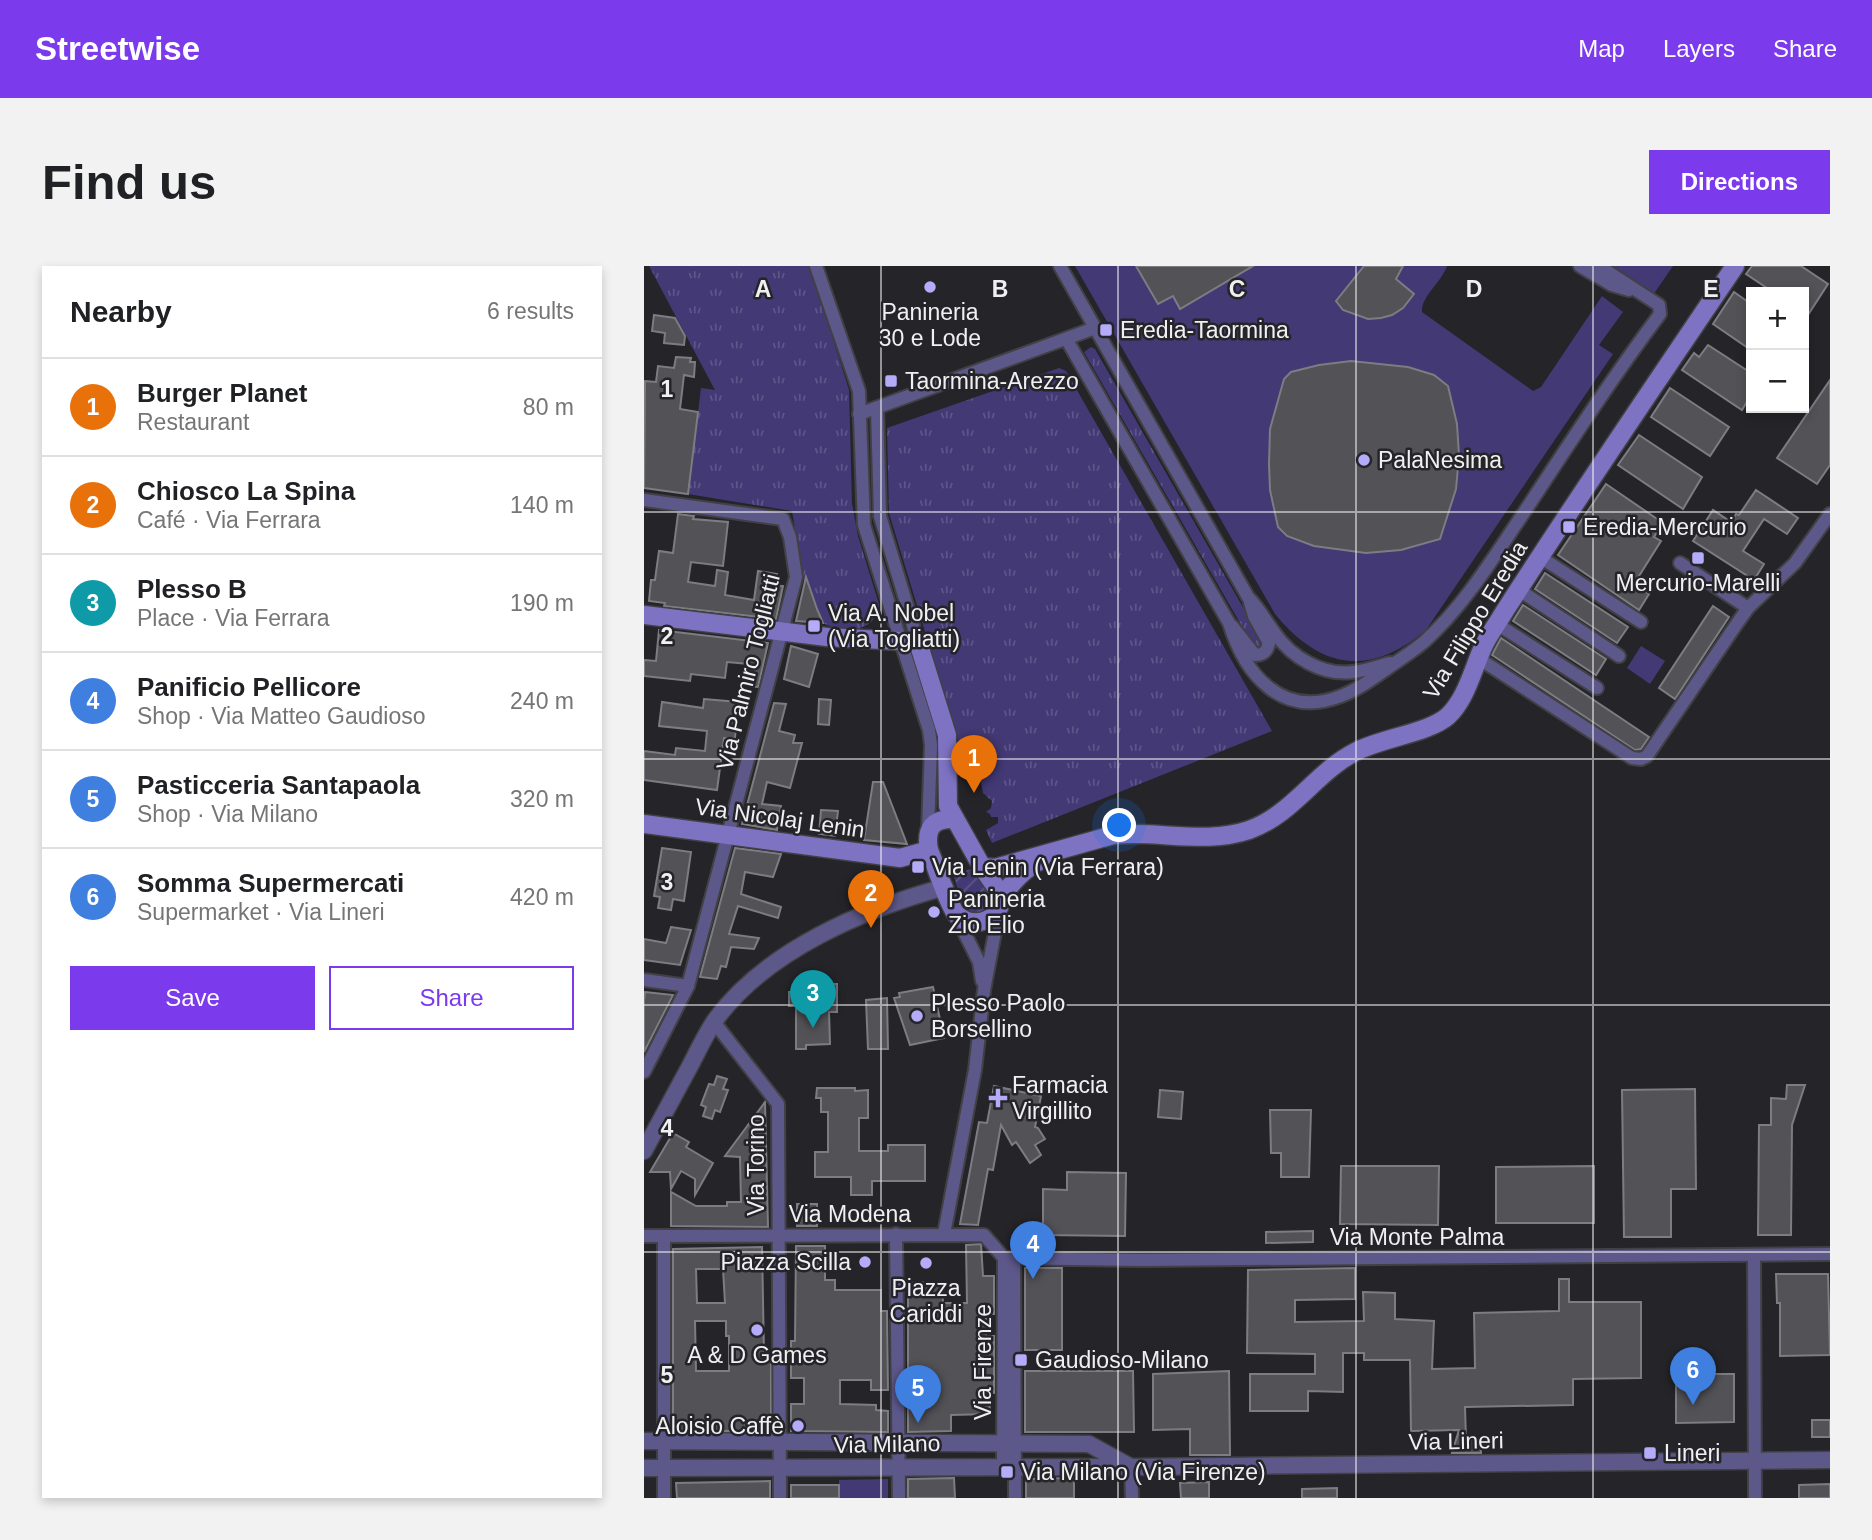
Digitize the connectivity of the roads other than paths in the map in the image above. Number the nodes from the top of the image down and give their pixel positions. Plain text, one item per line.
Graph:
1 (816, 266) edge
2 (1060, 266) edge
3 (1580, 266) edge
4 (1599, 266) edge
5 (1735, 266) edge
6 (1640, 293) junction
7 (1095, 328) junction
8 (1067, 340) junction
9 (877, 408) junction
10 (859, 414) junction
11 (644, 500) edge
12 (1830, 514) edge
13 (1540, 557) junction
14 (1680, 563) dead end
15 (1519, 590) junction
16 (1248, 597) junction
17 (1748, 608) junction
18 (644, 615) edge
19 (1641, 622) dead end
20 (1229, 623) junction
21 (1497, 624) junction
22 (783, 632) junction
23 (909, 642) junction
24 (1619, 656) dead end
25 (1478, 658) junction
26 (1398, 661) junction
27 (1597, 688) dead end
28 (956, 819) junction
29 (644, 824) edge
30 (928, 831) junction
31 (727, 836) junction
32 (929, 850) junction
33 (1059, 851) junction
34 (982, 867) junction
35 (944, 887) junction
36 (1000, 906) junction
37 (955, 914) junction
38 (644, 981) edge
39 (688, 986) junction
40 (984, 990) junction
41 (714, 1022) junction
42 (644, 1072) edge
43 (644, 1151) edge
44 (896, 1234) junction
45 (944, 1234) junction
46 (778, 1235) junction
47 (644, 1236) edge
48 (664, 1236) junction
49 (1830, 1254) edge
50 (1754, 1256) junction
51 (1009, 1258) junction
52 (1009, 1363) junction
53 (644, 1441) edge
54 (664, 1441) junction
55 (779, 1441) junction
56 (898, 1442) junction
57 (1010, 1443) junction
58 (1088, 1444) joint
59 (1830, 1460) edge
60 (1755, 1461) junction
61 (898, 1466) junction
62 (1009, 1466) junction
63 (1131, 1467) junction
64 (644, 1468) edge
65 (664, 1468) junction
66 (779, 1468) junction
67 (664, 1498) edge
68 (780, 1498) edge
69 (899, 1498) edge
70 (1015, 1498) edge
71 (1132, 1498) edge
72 (1755, 1498) edge

1 - 10 street
2 - 7 street
3 - 6 street
4 - 6 street
5 - 13 main road, Via Filippo Eredia
6 - 26 street
7 - 8 street
7 - 16 street
8 - 9 street
8 - 20 street
9 - 10 street
9 - 23 street
10 - 23 street
11 - 22 street, Via Palmiro Togliatti
12 - 17 street
13 - 15 main road, Via Filippo Eredia
13 - 19 street
14 - 17 street
15 - 21 main road, Via Filippo Eredia
15 - 24 street
16 - 20 street
16 - 26 street
17 - 25 street
18 - 22 main road
20 - 26 street
21 - 25 main road, Via Filippo Eredia
21 - 27 street
22 - 23 main road
22 - 31 street, Via Palmiro Togliatti
23 - 28 main road
23 - 30 street
25 - 33 main road, Via Filippo Eredia
28 - 30 main road
28 - 34 main road
29 - 31 main road, Via Nicolaj Lenin
30 - 32 main road
31 - 32 main road, Via Nicolaj Lenin
31 - 39 street, Via Palmiro Togliatti
32 - 35 main road
33 - 34 main road
33 - 36 main road
34 - 36 main road
35 - 37 main road
35 - 41 street
36 - 37 main road
36 - 40 street
37 - 40 street
38 - 39 street
39 - 42 street, Via Palmiro Togliatti
40 - 45 street
41 - 43 street
41 - 46 street, Via Torino
44 - 45 street, Via Modena
44 - 46 street, Via Modena
44 - 56 street
45 - 51 street, Via Modena
46 - 48 street, Via Modena
46 - 55 street, Via Torino
47 - 48 street, Via Modena
48 - 54 street
49 - 50 street, Via Monte Palma
50 - 51 street, Via Monte Palma
50 - 60 street
51 - 52 street
52 - 57 street, Via Firenze
52 - 57 street, Via Firenze
53 - 54 street, Via Milano
54 - 55 street, Via Milano
54 - 65 street
55 - 56 street, Via Milano
55 - 66 street, Via Torino
56 - 57 street, Via Milano
56 - 61 street
57 - 58 street, Via Milano
57 - 62 street, Via Firenze
58 - 63 street, Via Lineri
59 - 60 street, Via Lineri
60 - 63 street, Via Lineri
60 - 72 street
61 - 62 street, Via Milano
61 - 66 street, Via Milano
61 - 69 street
62 - 63 street, Via Milano
62 - 70 street, Via Firenze
63 - 71 street
64 - 65 street, Via Milano
65 - 66 street, Via Milano
65 - 67 street
66 - 68 street, Via Torino

